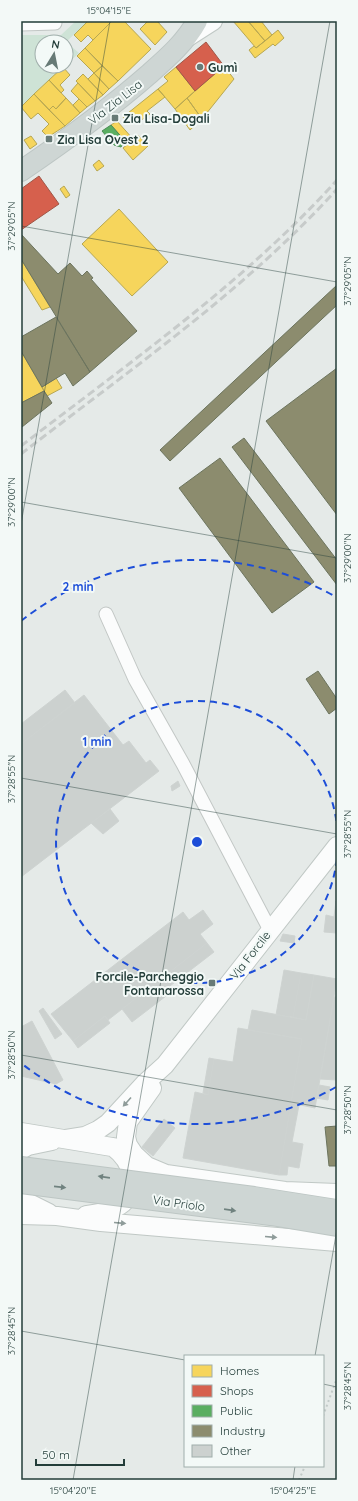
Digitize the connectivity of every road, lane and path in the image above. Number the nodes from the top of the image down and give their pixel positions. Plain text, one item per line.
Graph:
1 (213, 21) edge
2 (56, 23) dead end
3 (21, 24) edge
4 (192, 29) edge
5 (21, 171) edge
6 (106, 614) dead end
7 (337, 846) edge
8 (270, 930) junction
9 (165, 1065) junction
10 (21, 1132) edge
11 (63, 1139) junction
12 (21, 1150) edge
13 (122, 1150) junction
14 (21, 1167) edge
15 (21, 1183) edge
16 (337, 1193) edge
17 (21, 1199) edge
18 (337, 1210) edge
19 (21, 1215) edge
20 (62, 1216) junction
21 (337, 1226) edge
22 (337, 1242) edge
23 (337, 1378) edge
24 (324, 1413) edge
25 (305, 1467) edge
26 (299, 1480) edge

1 - 4 street
2 - 3 street
4 - 5 main road, Via Zia Lisa
6 - 8 street
7 - 8 street, Via Forcile
8 - 9 street, Via Forcile
9 -> 11 street
9 - 13 street
10 - 11 street
11 - 12 street
11 - 13 street
13 - 16 street
13 - 20 street
18 -> 14 main road, Via Priolo, bridge
15 -> 21 main road, Via Priolo, bridge
17 - 20 street
19 - 20 street
20 -> 22 street
23 - 24 path
25 - 26 path

